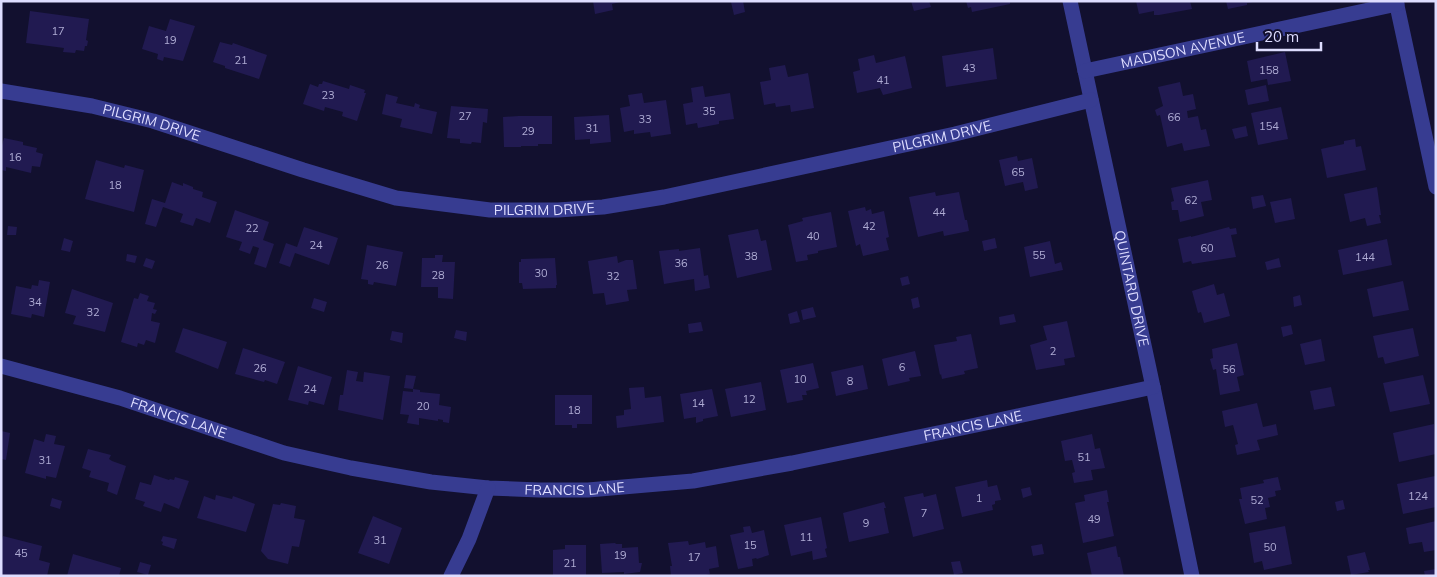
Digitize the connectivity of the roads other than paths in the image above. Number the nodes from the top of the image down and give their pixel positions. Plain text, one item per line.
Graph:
1 (1070, 1) edge
2 (1396, 3) edge
3 (1085, 71) junction
4 (1, 91) edge
5 (1090, 100) junction
6 (1436, 187) edge
7 (1, 366) edge
8 (1153, 387) junction
9 (488, 488) junction
10 (451, 576) edge
11 (1192, 576) edge

1 - 3 street, QUINTARD DRIVE
2 - 3 street, MADISON AVENUE
2 - 6 street
3 - 5 street, QUINTARD DRIVE
4 - 5 street, PILGRIM DRIVE
5 - 8 street, QUINTARD DRIVE
7 - 9 street, FRANCIS LANE
8 - 9 street, FRANCIS LANE
8 - 11 street, QUINTARD DRIVE
9 - 10 street

